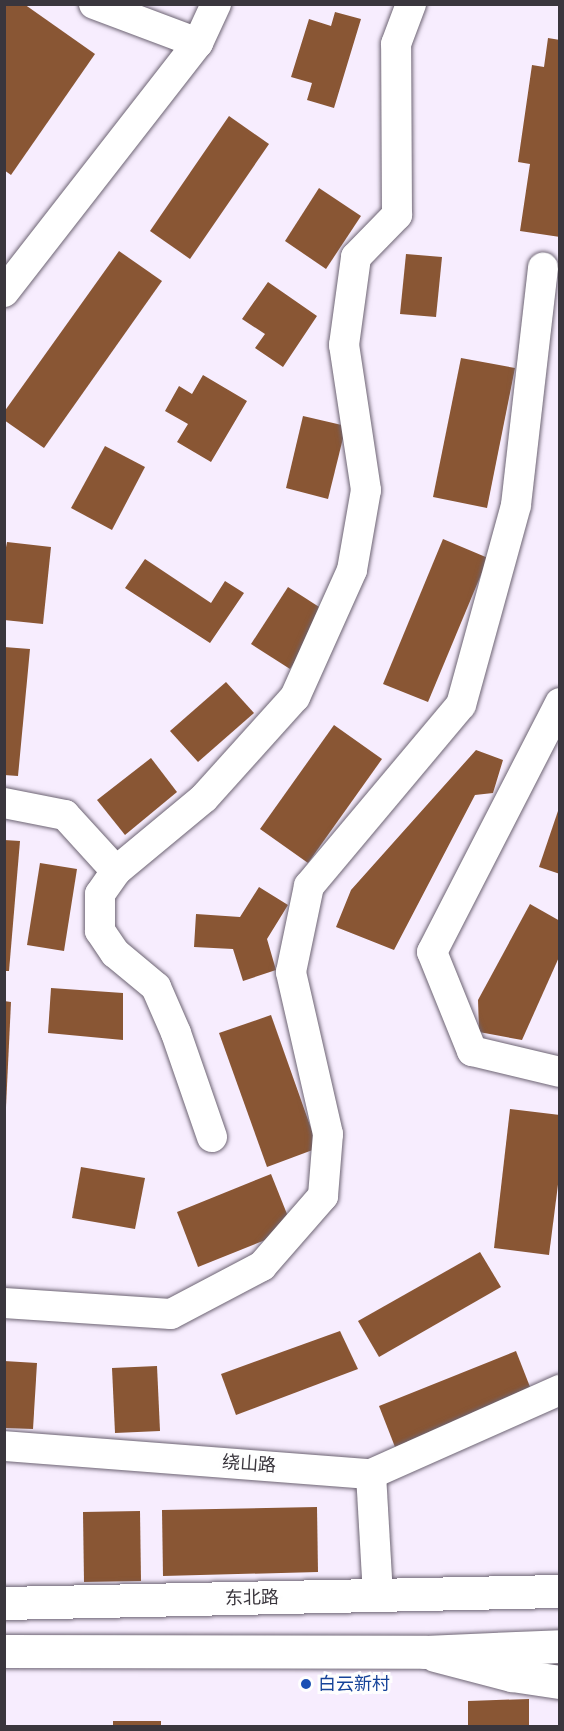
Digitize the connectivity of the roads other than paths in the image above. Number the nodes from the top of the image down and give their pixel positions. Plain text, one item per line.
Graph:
1 (94, 4) edge
2 (216, 4) edge
3 (411, 4) edge
4 (198, 43) junction
5 (543, 268) dead end
6 (4, 292) edge
7 (560, 703) edge
8 (4, 803) edge
9 (116, 871) junction
10 (560, 1072) edge
11 (212, 1137) dead end
12 (4, 1304) edge
13 (560, 1390) edge
14 (4, 1446) edge
15 (371, 1474) junction
16 (560, 1581) edge
17 (499, 1591) junction
18 (560, 1591) edge
19 (378, 1596) junction
20 (4, 1603) edge
21 (560, 1646) edge
22 (4, 1651) edge
23 (425, 1652) junction
24 (560, 1682) edge

1 - 4 street
2 - 4 street
3 - 9 street
4 - 6 street
5 - 12 street
7 - 10 street
8 - 9 street
9 - 11 street
13 - 15 street
14 - 15 street, 绕山路
15 - 19 street
16 - 17 main road, 东北路
17 - 18 main road, 东北路
17 - 19 main road, 东北路
19 - 20 main road, 东北路
21 - 23 main road
22 - 23 main road
23 - 24 main road

